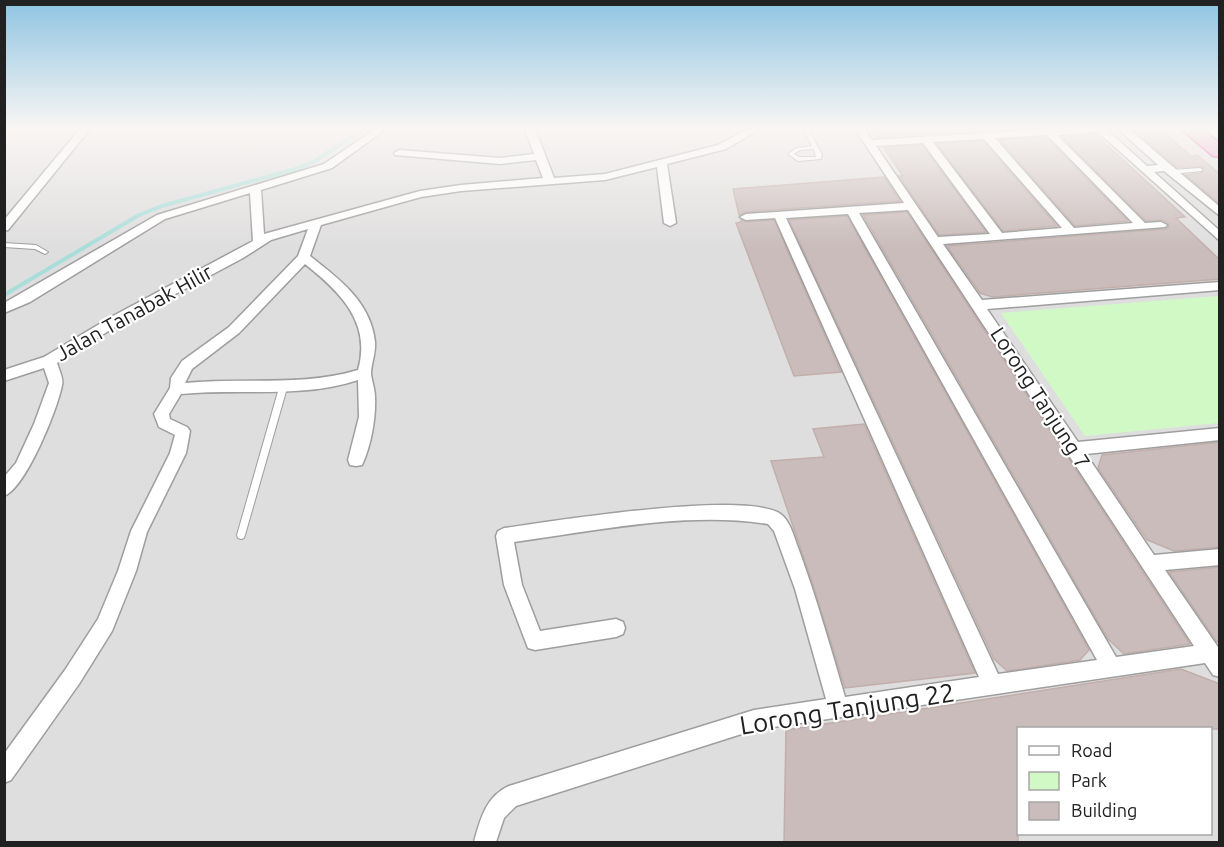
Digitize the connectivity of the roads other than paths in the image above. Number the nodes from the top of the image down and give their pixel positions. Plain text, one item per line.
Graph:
1 (53, 169) edge
2 (320, 169) edge
3 (545, 169) edge
4 (639, 169) edge
5 (663, 169) edge
6 (887, 169) edge
7 (947, 169) edge
8 (1016, 169) edge
9 (1085, 169) edge
10 (1144, 169) joint
11 (1170, 170) junction
12 (1200, 170) dead end
13 (550, 182) junction
14 (255, 188) junction
15 (912, 206) junction
16 (852, 210) junction
17 (1220, 213) edge
18 (779, 215) junction
19 (746, 217) dead end
20 (316, 223) junction
21 (670, 223) dead end
22 (1141, 225) junction
23 (1161, 225) dead end
24 (4, 228) edge
25 (1070, 230) junction
26 (1218, 235) edge
27 (998, 236) junction
28 (259, 241) junction
29 (936, 241) junction
30 (4, 245) edge
31 (45, 252) dead end
32 (304, 257) junction
33 (1220, 286) edge
34 (980, 305) junction
35 (4, 309) edge
36 (50, 361) junction
37 (364, 373) junction
38 (4, 376) edge
39 (283, 388) junction
40 (177, 389) junction
41 (1220, 434) edge
42 (1074, 449) junction
43 (356, 460) dead end
44 (4, 489) edge
45 (241, 535) dead end
46 (1220, 557) edge
47 (1149, 563) junction
48 (616, 628) dead end
49 (1214, 660) edge
50 (1112, 668) junction
51 (993, 686) junction
52 (838, 707) junction
53 (4, 773) edge
54 (485, 843) edge

1 - 24 street
2 - 14 street
3 - 13 street
4 - 13 street, Jalan Tanabak Hilir
5 - 21 street
6 - 15 street, Lorong Tanjung 7
7 - 27 street
8 - 25 street
9 - 22 street
10 - 11 street
10 - 26 street
11 - 12 lane
11 - 17 street
13 - 20 street, Jalan Tanabak Hilir
14 - 28 street
14 - 35 street
15 - 16 street
15 - 29 street, Lorong Tanjung 7
16 - 18 street
16 - 50 street
18 - 19 street
18 - 51 street
20 - 28 street, Jalan Tanabak Hilir
20 - 32 street
22 - 23 street
22 - 25 street
25 - 27 street
27 - 29 street
28 - 36 street, Jalan Tanabak Hilir
29 - 34 street, Lorong Tanjung 7
30 - 31 lane
32 - 37 street
32 - 40 street
33 - 34 street
34 - 42 street, Lorong Tanjung 7
36 - 38 street, Jalan Tanabak Hilir
36 - 44 street
37 - 39 street
37 - 43 street
39 - 40 street
39 - 45 lane
40 - 53 street
41 - 42 street
42 - 47 street, Lorong Tanjung 7
46 - 47 street
47 - 49 street, Lorong Tanjung 7
48 - 52 street
49 - 50 street, Lorong Tanjung 22
50 - 51 street, Lorong Tanjung 22
51 - 52 street, Lorong Tanjung 22
52 - 54 street, Lorong Tanjung 22

